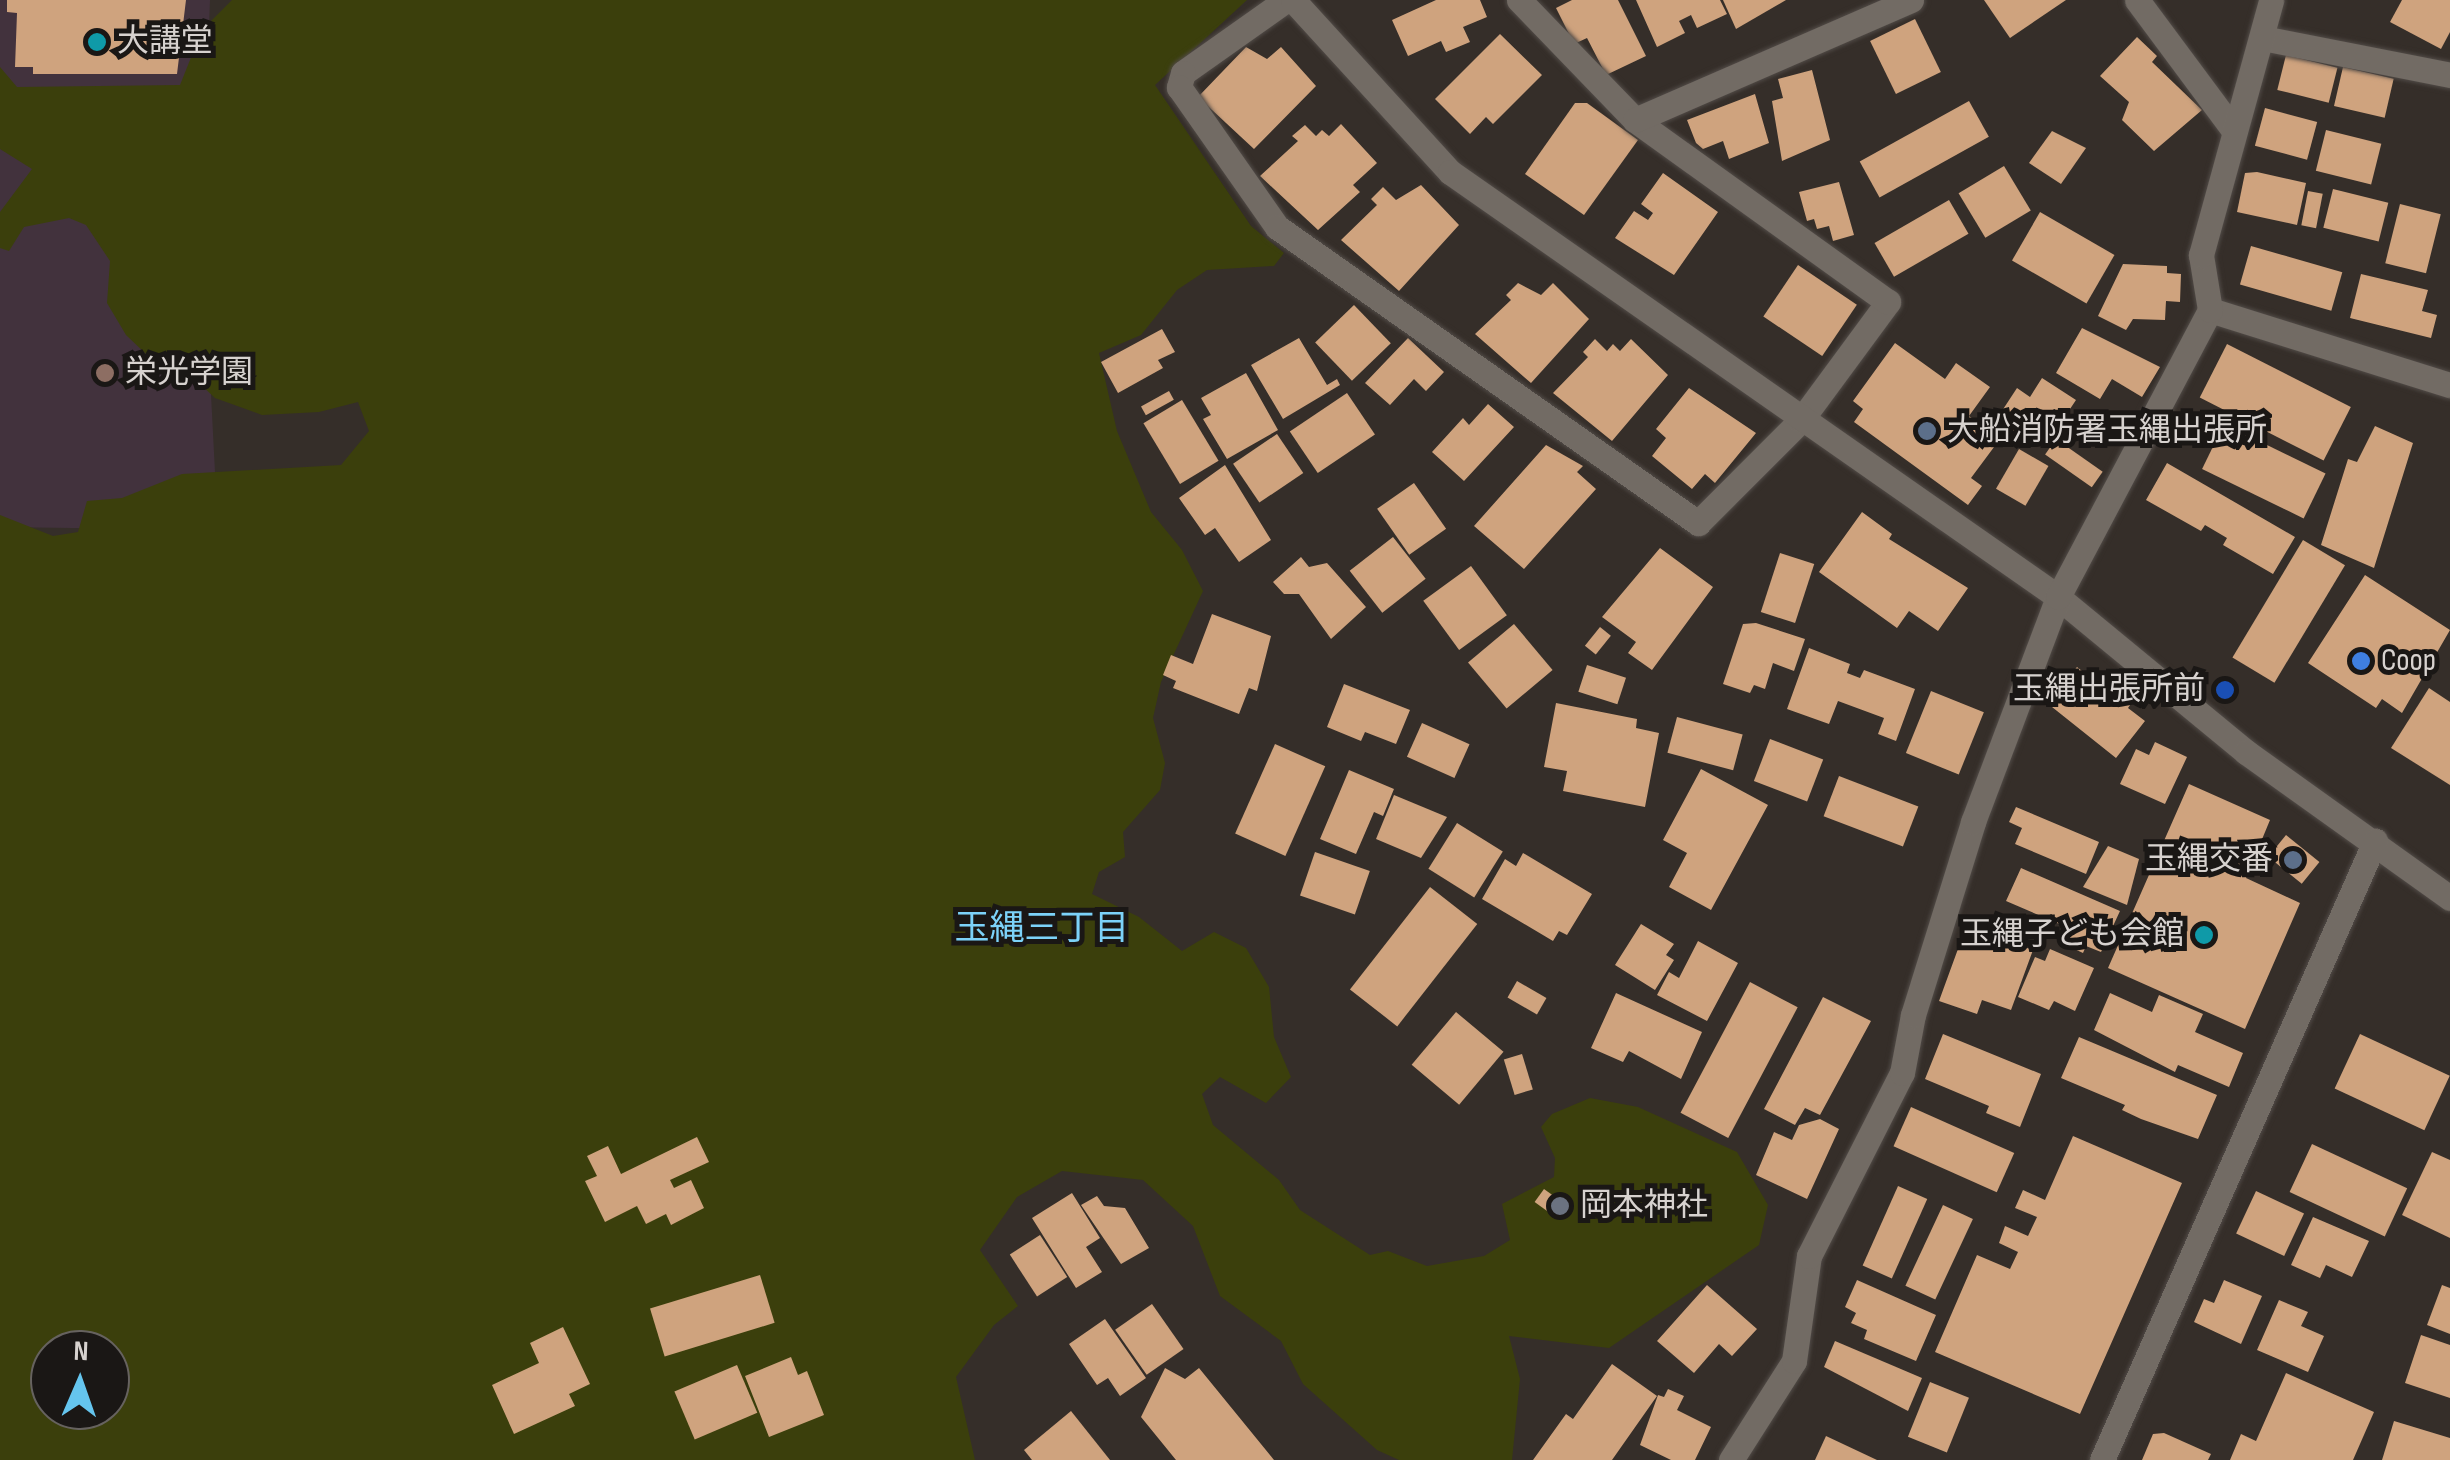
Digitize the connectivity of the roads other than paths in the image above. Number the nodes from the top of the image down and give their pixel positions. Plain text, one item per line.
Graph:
1 (1286, 0) edge
2 (1294, 0) edge
3 (1519, 0) edge
4 (1911, 0) edge
5 (2137, 0) edge
6 (2271, 0) edge
7 (2262, 38) junction
8 (2450, 75) edge
9 (1635, 120) junction
10 (2232, 128) junction
11 (2210, 310) junction
12 (2450, 385) edge
13 (1801, 420) junction
14 (2058, 597) junction
15 (2375, 841) junction
16 (2450, 898) edge
17 (1730, 1460) edge
18 (2102, 1460) edge

1 - 13 street
2 - 13 street
3 - 9 street
4 - 9 street
5 - 10 street
6 - 7 street
7 - 8 street
7 - 10 street
9 - 13 street
10 - 11 street
11 - 12 street
11 - 14 street
13 - 14 street
14 - 15 street
14 - 17 street
15 - 16 street
15 - 18 street

